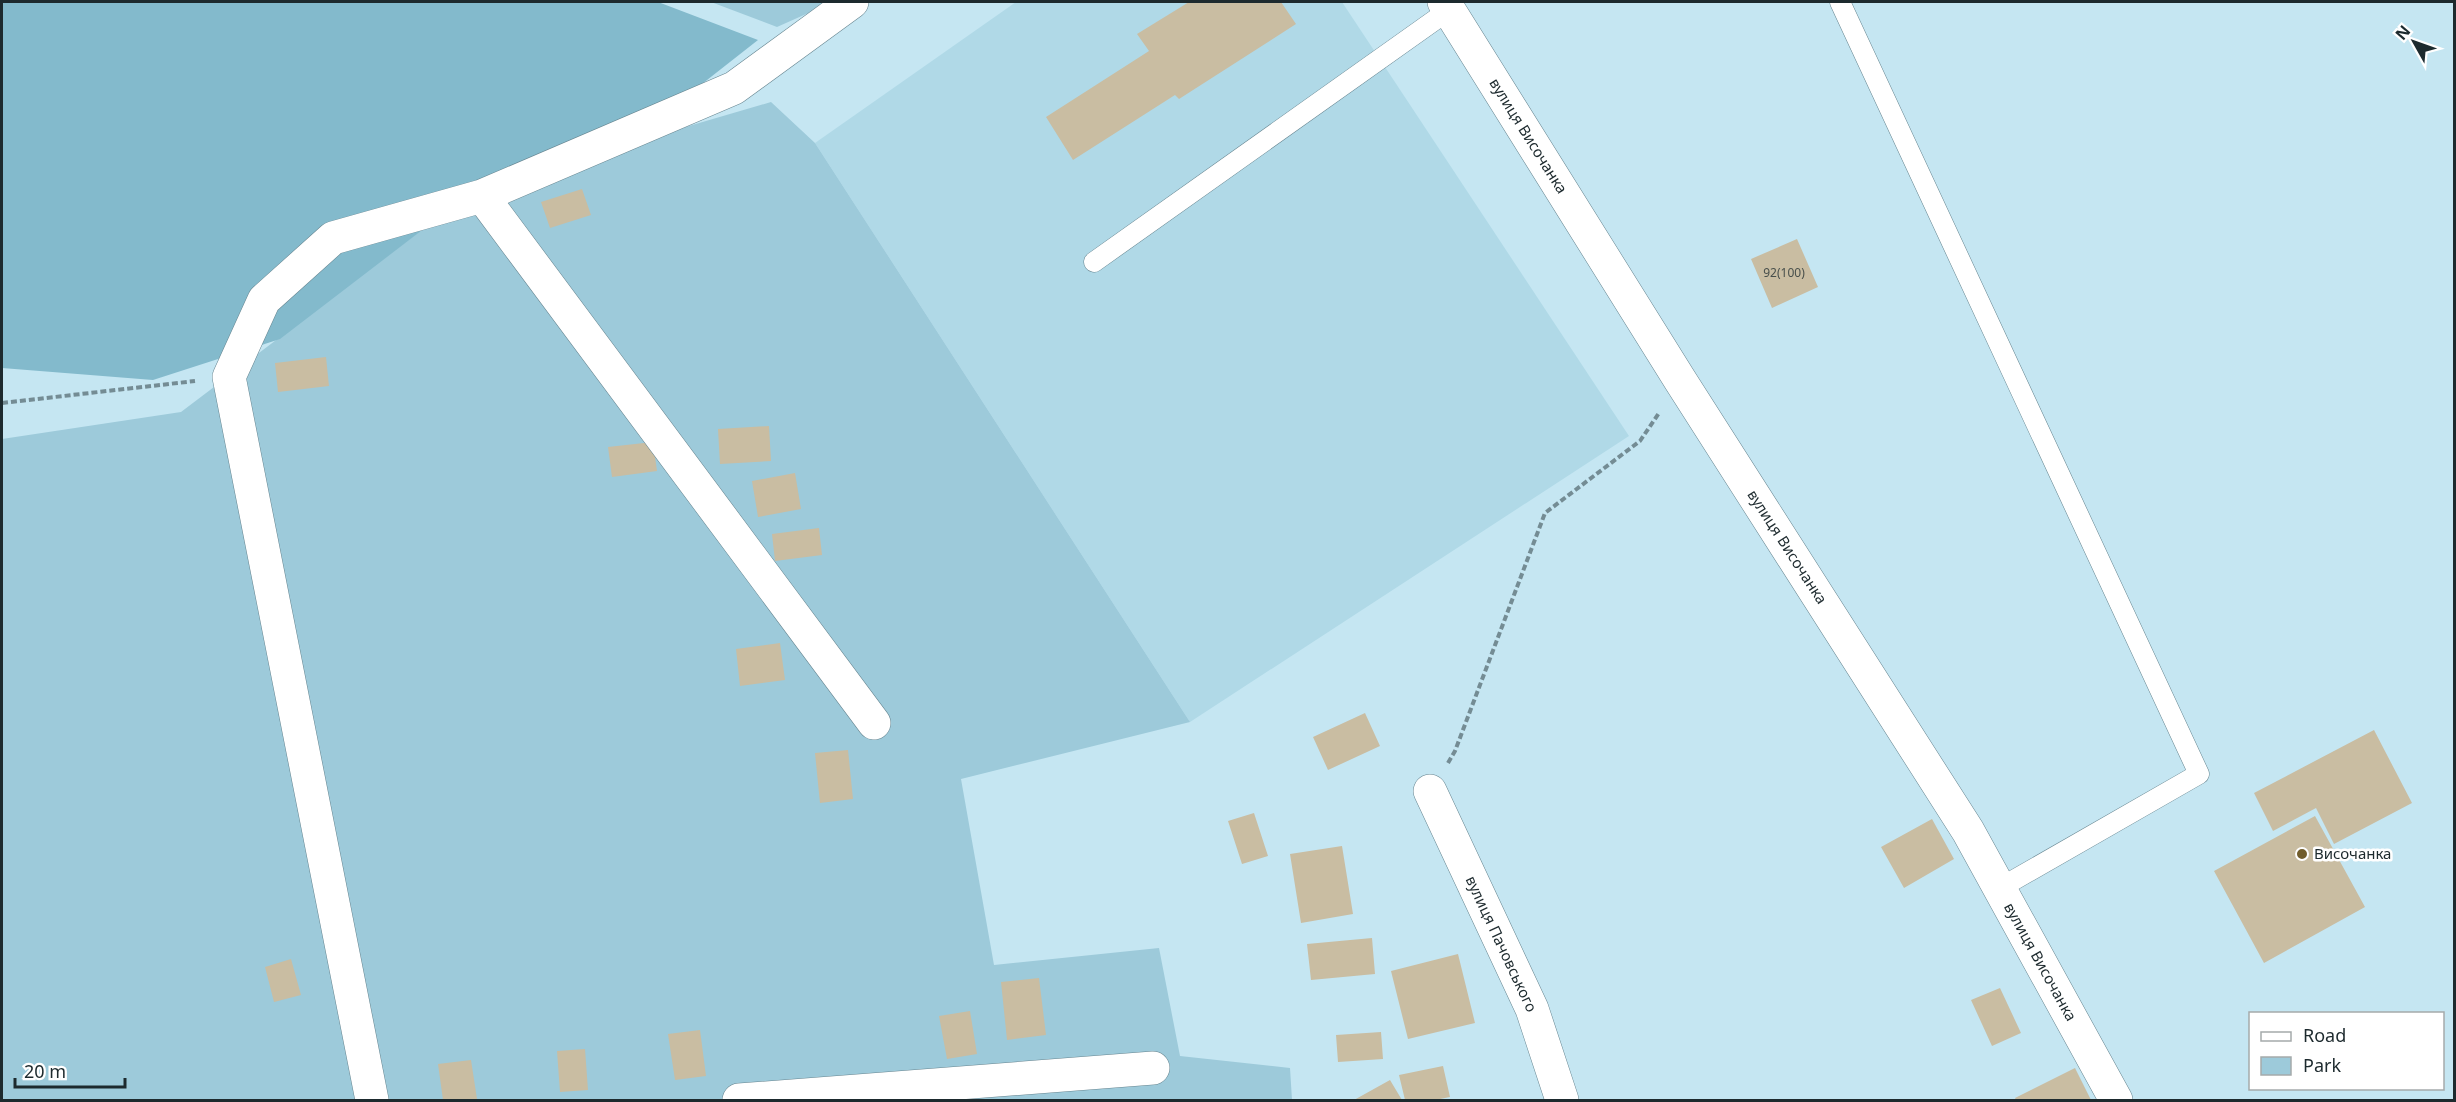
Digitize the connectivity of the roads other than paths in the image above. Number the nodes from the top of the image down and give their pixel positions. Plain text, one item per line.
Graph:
1 (852, 2) edge
2 (1840, 2) edge
3 (1448, 4) edge
4 (482, 196) junction
5 (1094, 262) dead end
6 (874, 723) dead end
7 (1430, 791) road end
8 (2000, 888) junction
9 (1153, 1068) dead end
10 (372, 1101) edge
11 (739, 1101) edge
12 (1562, 1101) edge
13 (2116, 1101) edge

1 - 4 street
2 - 8 lane
3 - 5 lane
3 - 8 street, вулиця Височанка
4 - 6 street
4 - 10 street
7 - 12 street, вулиця Пачовського
8 - 13 street, вулиця Височанка
9 - 11 street

